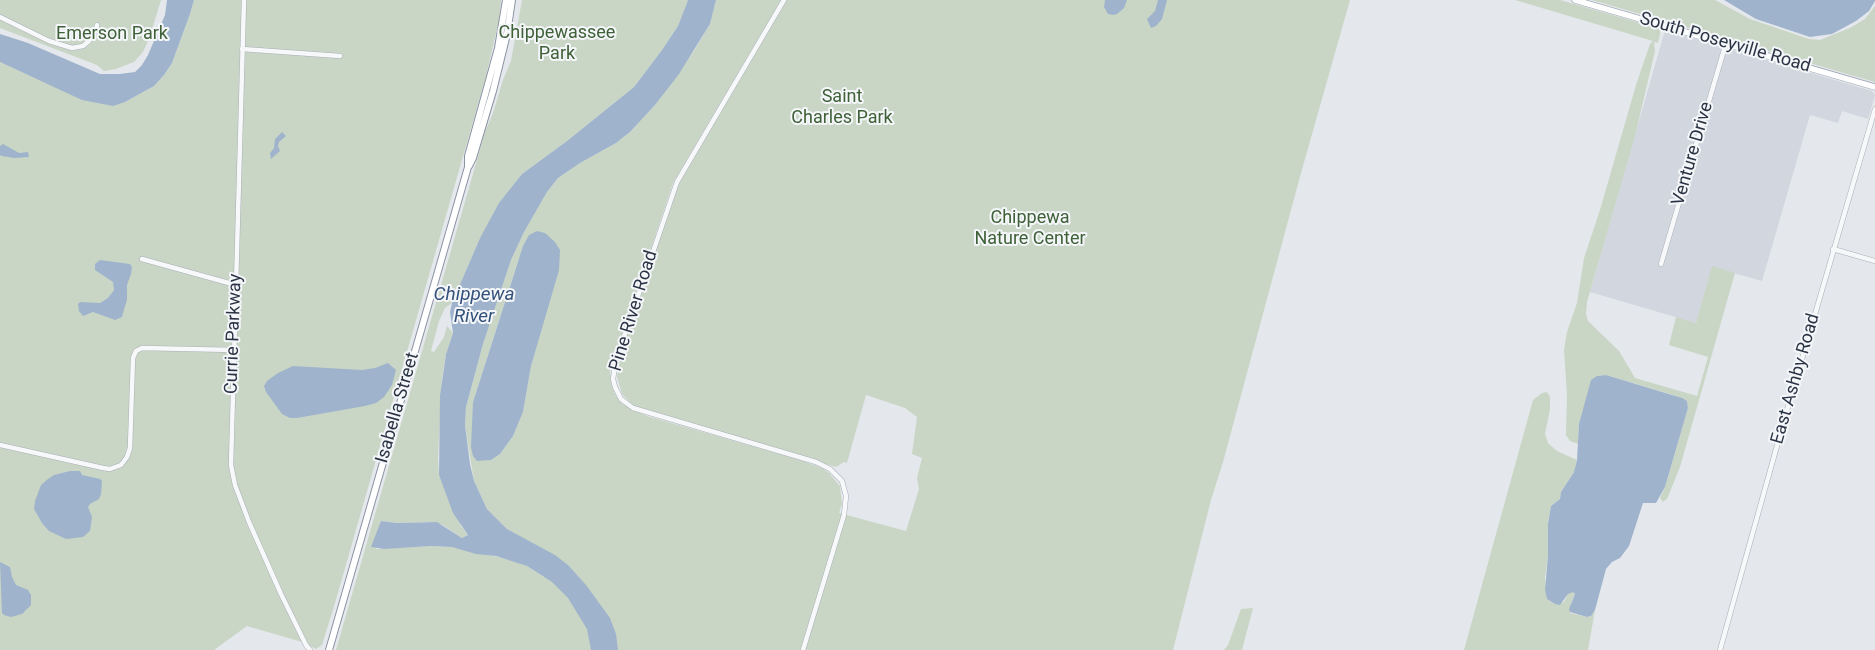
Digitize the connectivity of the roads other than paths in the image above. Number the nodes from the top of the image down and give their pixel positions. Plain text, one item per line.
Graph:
1 (244, 0) edge
2 (506, 0) edge
3 (512, 0) edge
4 (784, 0) edge
5 (1574, 0) edge
6 (0, 17) edge
7 (97, 25) dead end
8 (1726, 43) junction
9 (242, 50) junction
10 (340, 56) dead end
11 (1875, 87) edge
12 (1875, 109) edge
13 (468, 167) junction
14 (1834, 250) junction
15 (142, 259) dead end
16 (1875, 261) edge
17 (1661, 264) dead end
18 (236, 285) junction
19 (235, 350) junction
20 (0, 445) edge
21 (310, 650) edge
22 (329, 650) edge
23 (803, 650) edge
24 (1720, 650) edge

1 - 9 street, Currie Parkway
2 - 13 highway, Isabella Street
3 - 13 highway, Isabella Street
4 - 23 street, Pine River Road
5 - 8 main road, South Poseyville Road
6 - 7 street
8 - 11 main road, South Poseyville Road
8 - 17 street, Venture Drive
9 - 10 street
9 - 18 street, Currie Parkway
12 - 14 street, East Ashby Road
13 - 22 highway, Isabella Street
14 - 16 street
14 - 24 street, East Ashby Road
15 - 18 street
18 - 19 street, Currie Parkway
19 - 20 street
19 - 21 street, Currie Parkway

